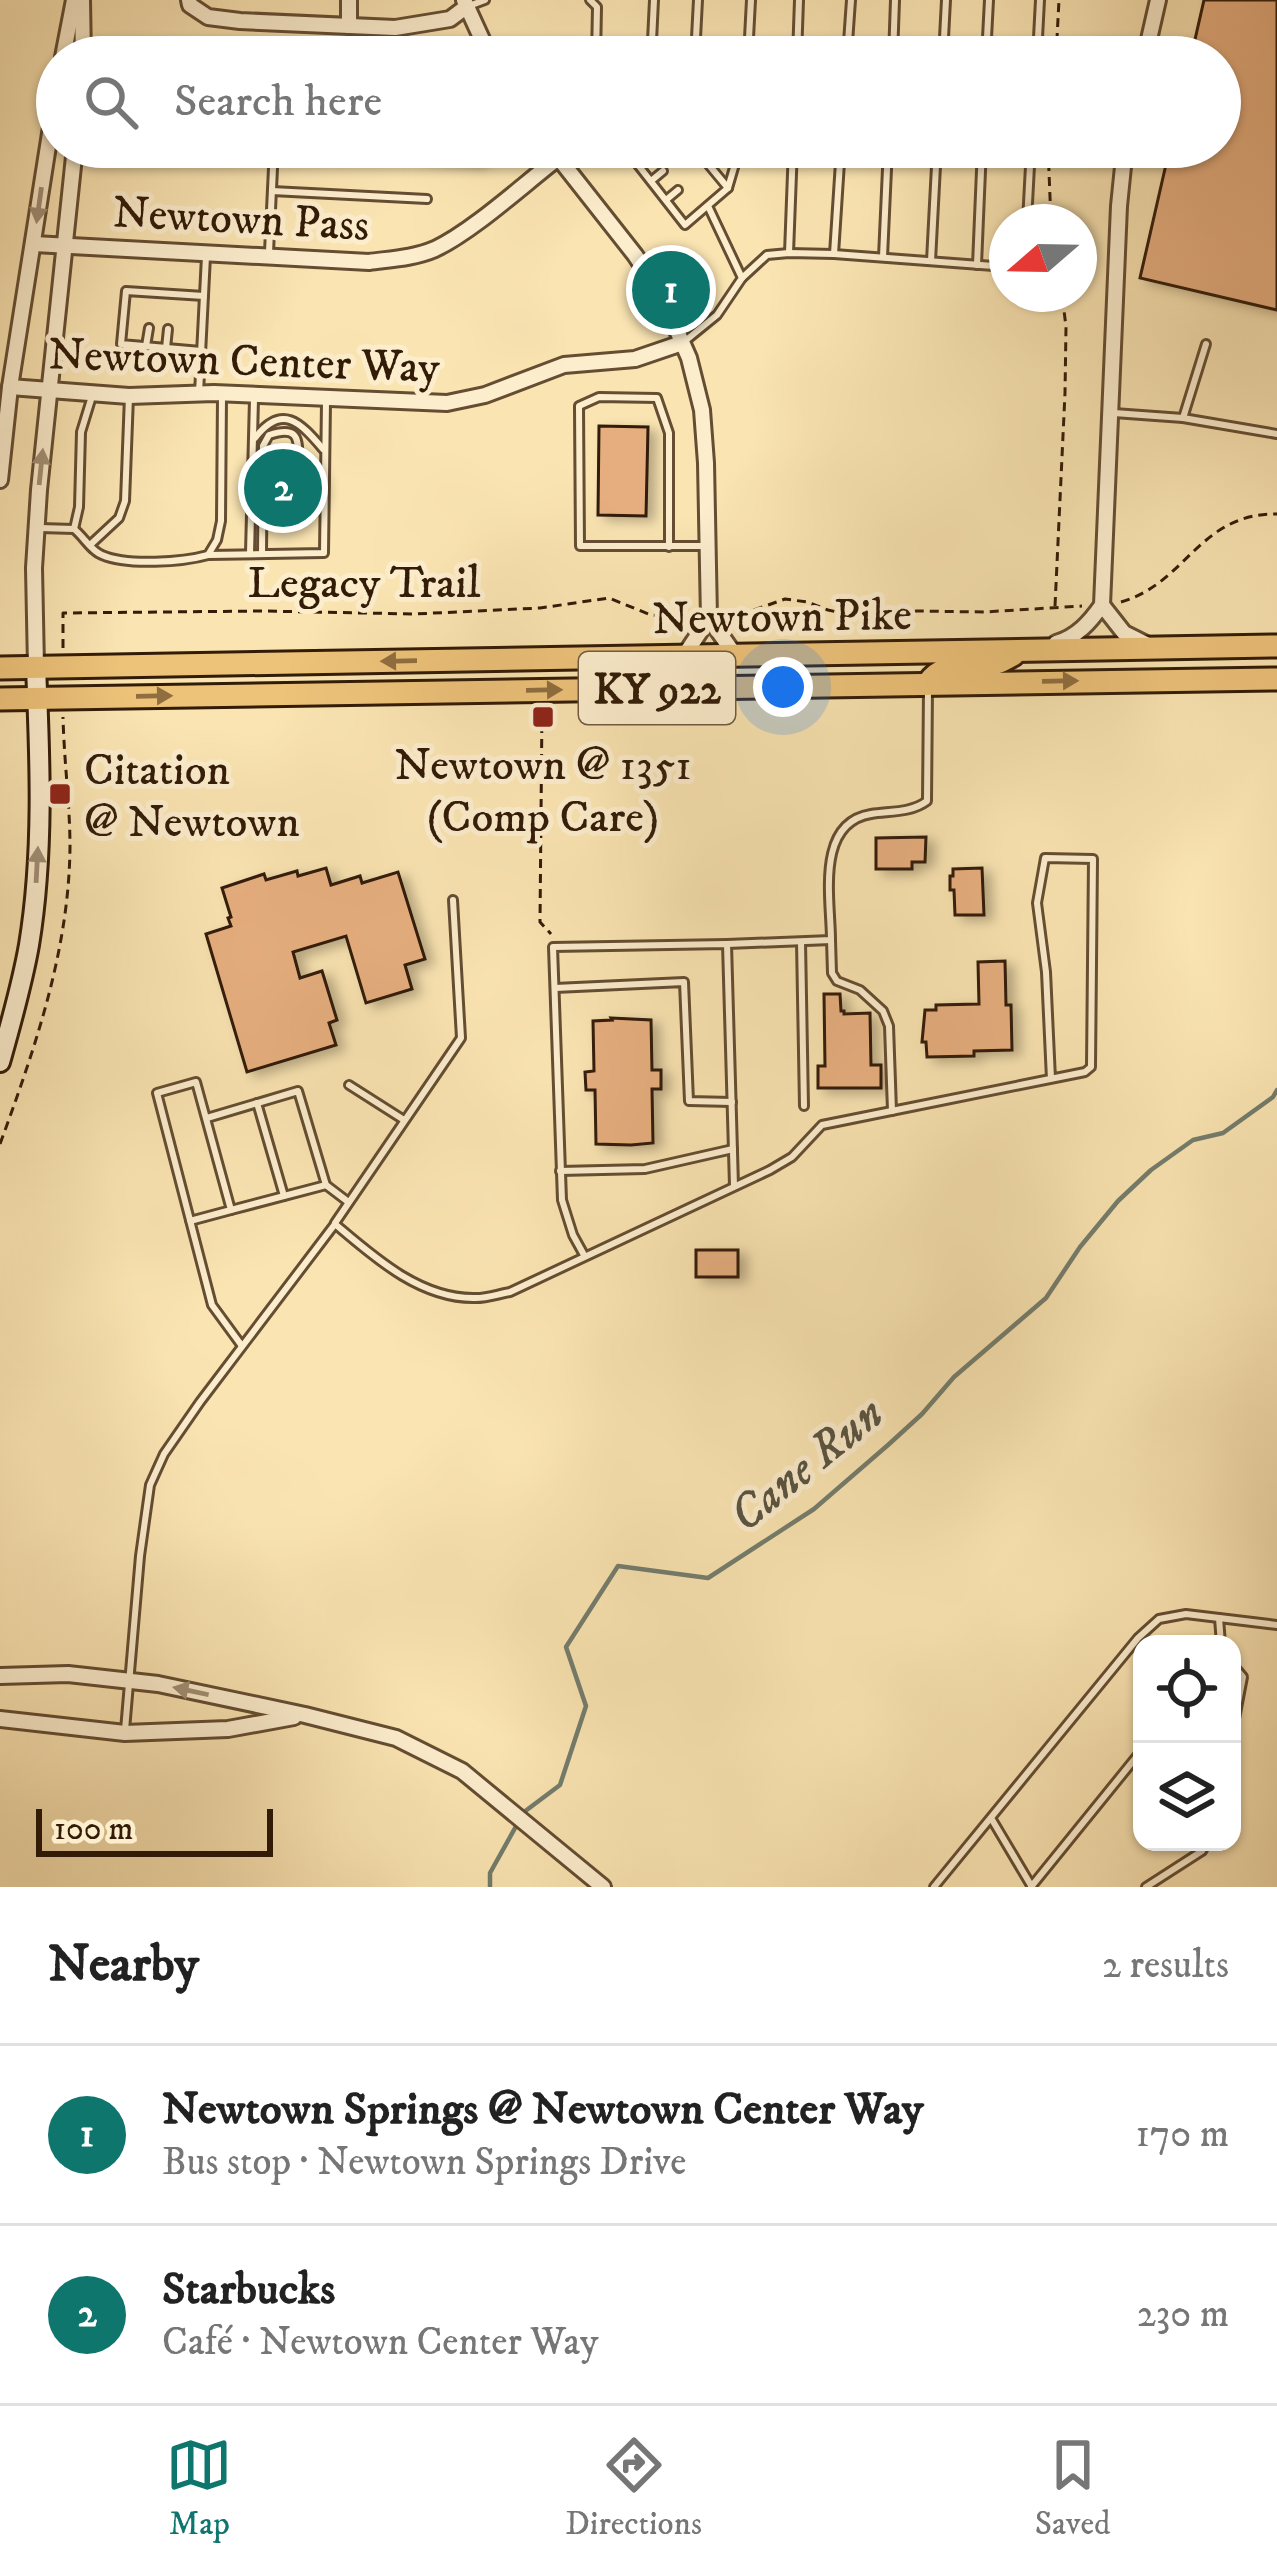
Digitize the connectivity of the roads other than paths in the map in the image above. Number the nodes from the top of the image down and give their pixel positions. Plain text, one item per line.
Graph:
1 (78, 0) edge
2 (189, 0) edge
3 (349, 0) edge
4 (485, 0) edge
5 (590, 0) edge
6 (654, 0) edge
7 (698, 0) edge
8 (752, 0) edge
9 (799, 0) edge
10 (851, 0) edge
11 (896, 0) edge
12 (946, 0) edge
13 (989, 0) edge
14 (1040, 0) edge
15 (1158, 0) edge
16 (465, 4) edge
17 (349, 26) junction
18 (69, 36) edge
19 (81, 36) edge
20 (480, 36) edge
21 (596, 36) edge
22 (652, 36) edge
23 (696, 36) edge
24 (749, 36) edge
25 (798, 36) edge
26 (848, 36) edge
27 (894, 36) edge
28 (944, 36) edge
29 (987, 36) edge
30 (1038, 36) edge
31 (1150, 36) edge
32 (45, 168) edge
33 (73, 168) edge
34 (273, 168) edge
35 (537, 168) edge
36 (566, 168) edge
37 (641, 168) edge
38 (707, 168) edge
39 (734, 168) edge
40 (792, 168) edge
41 (840, 168) edge
42 (887, 168) edge
43 (936, 168) edge
44 (981, 168) edge
45 (1030, 168) edge
46 (1123, 168) edge
47 (663, 171) dead end
48 (651, 181) junction
49 (728, 188) junction
50 (678, 190) dead end
51 (272, 191) junction
52 (428, 199) dead end
53 (666, 200) junction
54 (1028, 204) edge
55 (708, 206) junction
56 (34, 244) junction
57 (64, 244) junction
58 (206, 252) junction
59 (789, 253) junction
60 (834, 254) junction
61 (269, 256) junction
62 (883, 257) junction
63 (931, 261) junction
64 (976, 265) junction
65 (989, 266) edge
66 (742, 278) junction
67 (204, 296) junction
68 (148, 328) dead end
69 (168, 328) dead end
70 (682, 343) junction
71 (1206, 344) dead end
72 (146, 346) junction
73 (166, 348) junction
74 (202, 351) junction
75 (10, 387) junction
76 (49, 390) junction
77 (94, 393) junction
78 (199, 393) junction
79 (222, 394) junction
80 (254, 395) junction
81 (129, 396) junction
82 (326, 398) junction
83 (1111, 413) junction
84 (1183, 418) junction
85 (1277, 434) edge
86 (253, 442) junction
87 (326, 452) junction
88 (0, 480) edge
89 (325, 495) junction
90 (37, 527) junction
91 (74, 530) junction
92 (90, 545) junction
93 (669, 547) junction
94 (708, 547) junction
95 (250, 554) junction
96 (262, 554) junction
97 (208, 555) junction
98 (1102, 605) junction
99 (709, 617) junction
100 (1277, 646) edge
101 (1164, 647) junction
102 (1026, 650) junction
103 (735, 655) junction
104 (684, 656) junction
105 (0, 668) edge
106 (36, 668) junction
107 (1277, 679) edge
108 (928, 683) junction
109 (38, 698) junction
110 (0, 699) edge
111 (453, 900) dead end
112 (831, 940) junction
113 (801, 941) junction
114 (727, 944) junction
115 (555, 988) junction
116 (0, 1062) edge
117 (1051, 1078) junction
118 (350, 1084) dead end
119 (257, 1102) junction
120 (732, 1102) junction
121 (804, 1106) dead end
122 (892, 1111) junction
123 (206, 1118) junction
124 (404, 1120) junction
125 (734, 1149) junction
126 (560, 1171) junction
127 (326, 1185) junction
128 (734, 1186) junction
129 (284, 1196) junction
130 (348, 1202) junction
131 (231, 1210) junction
132 (190, 1221) junction
133 (335, 1223) junction
134 (585, 1256) junction
135 (242, 1346) junction
136 (1219, 1618) junction
137 (1277, 1624) edge
138 (1220, 1635) edge
139 (0, 1676) edge
140 (129, 1680) junction
141 (305, 1715) junction
142 (0, 1719) edge
143 (124, 1733) junction
144 (1133, 1761) edge
145 (990, 1817) junction
146 (1202, 1851) edge
147 (603, 1887) edge
148 (934, 1887) edge
149 (1031, 1887) edge
150 (1146, 1887) edge

1 - 18 street
1 - 19 street
2 - 17 street
3 - 17 street
4 - 16 lane
5 - 21 lane
6 - 22 lane
7 - 23 lane
8 - 24 lane
9 - 25 lane
10 - 26 lane
11 - 27 lane
12 - 28 lane
13 - 29 lane
14 - 30 lane
15 - 31 street
16 - 17 street
16 - 20 street
32 -> 56 street
33 - 57 street
34 - 51 lane
35 - 61 street, Newtown Pass
36 - 70 street
37 - 48 lane
38 - 49 lane
39 - 49 lane
40 - 59 lane
41 - 60 lane
42 - 62 lane
43 - 63 lane
44 - 64 lane
45 - 54 lane
46 - 83 street
47 - 48 lane
48 - 53 lane
49 - 55 lane
50 - 53 lane
51 - 52 lane
51 - 61 lane
53 - 55 lane
55 - 66 lane
56 - 57 street, Newtown Pass
56 - 75 street
57 - 58 street, Newtown Pass
57 - 76 street
58 - 61 street, Newtown Pass
58 - 67 lane
59 - 60 lane
59 - 66 lane
60 - 62 lane
62 - 63 lane
63 - 64 lane
64 - 65 lane
66 - 70 lane
67 - 72 lane
67 - 74 lane
68 - 72 lane
69 - 73 lane
70 - 82 street, Newtown Center Way
70 - 94 street
71 - 84 lane
72 - 73 lane
73 - 74 lane
74 - 78 lane
75 - 76 street, Newtown Center Way
75 - 88 street
76 - 77 street, Newtown Center Way
90 -> 76 street
77 - 81 street, Newtown Center Way
77 - 91 lane
78 - 79 street, Newtown Center Way
78 - 81 street, Newtown Center Way
79 - 80 street, Newtown Center Way
79 - 97 lane
80 - 82 street, Newtown Center Way
80 - 86 lane
81 - 92 lane
82 - 87 lane
83 - 84 lane
83 - 98 street
84 - 85 lane
86 - 87 lane
86 - 95 lane
87 - 89 lane
89 - 96 lane
89 - 96 lane
90 - 91 lane
90 - 106 street
91 - 92 lane
92 - 97 lane
93 - 93 lane
93 - 94 lane
94 - 99 street
95 - 96 lane
95 - 97 lane
98 - 101 street
98 - 102 street
99 - 103 street
99 - 104 street
100 - 101 highway, Newtown Pike / KY 922
101 - 102 highway, Newtown Pike / KY 922
102 - 103 highway, Newtown Pike / KY 922
102 - 108 highway
103 - 104 highway, Newtown Pike / KY 922
104 -> 106 highway, Newtown Pike / KY 922
105 - 106 highway, Newtown Pike / KY 922
106 - 109 main road
108 -> 107 highway, Newtown Pike / KY 922
109 -> 108 highway, Newtown Pike / KY 922
108 - 112 lane
109 - 110 highway, Newtown Pike / KY 922
116 -> 109 main road
111 - 124 lane
112 - 113 lane
112 - 122 lane
113 - 114 lane
113 - 121 lane
114 - 115 lane
114 - 120 lane
115 - 120 lane
115 - 126 lane
117 - 117 lane
117 - 122 lane
118 - 124 lane
119 - 123 lane
119 - 127 lane
119 - 129 lane
120 - 125 lane
122 - 128 lane
123 - 131 lane
123 - 132 lane
124 - 130 lane
125 - 126 lane
125 - 128 lane
126 - 134 lane
127 - 129 lane
127 - 130 lane
128 - 134 lane
129 - 131 lane
130 - 133 lane
131 - 132 lane
132 - 135 lane
133 - 134 lane
133 - 135 lane
135 - 140 lane
136 - 137 lane
136 - 138 lane
136 - 145 lane
139 - 140 street
141 -> 140 street
140 - 143 lane
141 - 143 street
141 - 147 street
142 - 143 street
144 - 149 lane
145 - 148 lane
145 - 149 lane
146 - 150 lane

